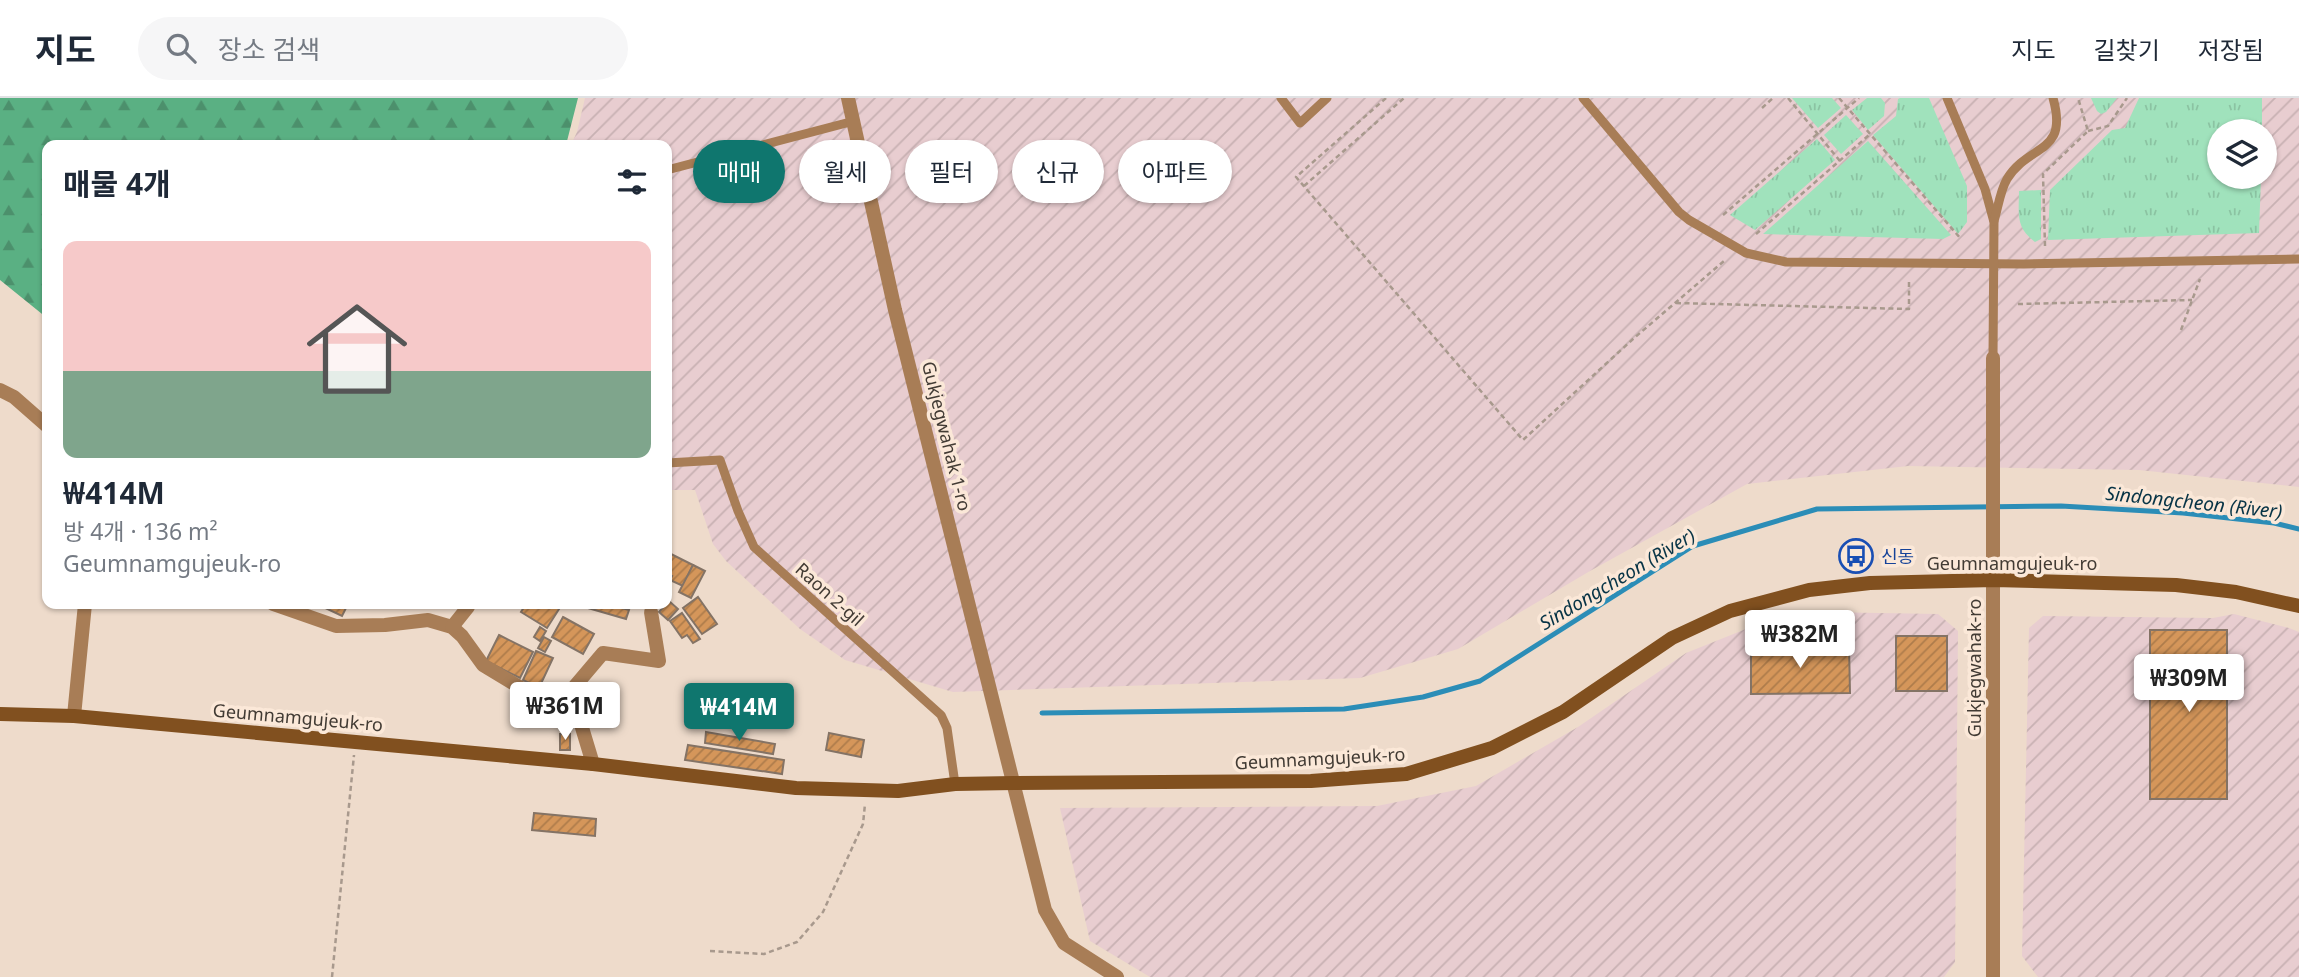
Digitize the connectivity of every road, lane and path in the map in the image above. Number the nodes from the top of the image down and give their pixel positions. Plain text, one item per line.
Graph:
1 (848, 98) edge
2 (1281, 98) edge
3 (1327, 98) edge
4 (1385, 98) edge
5 (1404, 98) edge
6 (1583, 98) edge
7 (1773, 98) edge
8 (1788, 98) edge
9 (1839, 98) edge
10 (1859, 98) edge
11 (1947, 98) edge
12 (2053, 98) edge
13 (2078, 98) edge
14 (2127, 98) edge
15 (1847, 107) junction
16 (1762, 108) dead end
17 (854, 121) junction
18 (2088, 131) junction
19 (1817, 134) junction
20 (1870, 134) junction
21 (1840, 161) junction
22 (672, 169) edge
23 (1304, 186) junction
24 (1723, 215) dead end
25 (1994, 222) junction
26 (1756, 234) dead end
27 (1961, 239) dead end
28 (2045, 246) dead end
29 (2299, 260) edge
30 (1724, 261) dead end
31 (1992, 264) junction
32 (2200, 279) dead end
33 (1909, 280) dead end
34 (2192, 300) junction
35 (1676, 303) junction
36 (2018, 304) dead end
37 (2181, 330) dead end
38 (1993, 358) joint
39 (0, 390) edge
40 (42, 422) edge
41 (672, 463) edge
42 (1994, 580) junction
43 (2299, 606) edge
44 (85, 609) edge
45 (287, 609) edge
46 (466, 609) edge
47 (650, 612) dead end
48 (453, 627) junction
49 (576, 712) junction
50 (0, 714) edge
51 (74, 716) junction
52 (355, 742) junction
53 (593, 764) junction
54 (1014, 783) junction
55 (955, 784) junction
56 (866, 790) junction
57 (710, 951) dead end
58 (332, 977) edge
59 (1117, 977) edge
60 (1993, 977) edge

1 - 17 street, Gukjegwahak 1-ro
2 - 3 lane
4 - 23 path
5 - 23 path
6 - 31 lane
7 - 16 path
8 - 19 path
9 - 15 path
10 - 15 path
11 - 25 lane
12 - 25 lane
13 - 18 path
14 - 18 path
15 - 19 path
15 - 20 path
17 - 22 lane
17 - 54 street, Gukjegwahak 1-ro
18 - 28 path
19 - 21 path
19 - 24 path
20 - 21 path
20 - 27 path
21 - 26 path
23 - 35 path
25 - 31 lane
29 - 31 lane
30 - 35 path
31 - 38 lane
32 - 34 path
33 - 35 path
34 - 36 path
34 - 37 path
38 - 42 street, Gukjegwahak-ro
39 - 40 street
41 - 55 lane, Raon 2-gil
42 - 43 main road, Geumnamgujeuk-ro
42 - 54 main road, Geumnamgujeuk-ro
42 - 60 street, Gukjegwahak-ro
44 - 51 street
45 - 48 street
46 - 48 street
47 - 49 street
48 - 49 street
49 - 53 street
50 - 51 main road, Geumnamgujeuk-ro
51 - 52 main road, Geumnamgujeuk-ro
52 - 53 main road, Geumnamgujeuk-ro
52 - 58 path
53 - 56 main road, Geumnamgujeuk-ro
54 - 55 main road, Geumnamgujeuk-ro
54 - 59 street, Gukjegwahak 1-ro
55 - 56 main road, Geumnamgujeuk-ro
56 - 57 path

